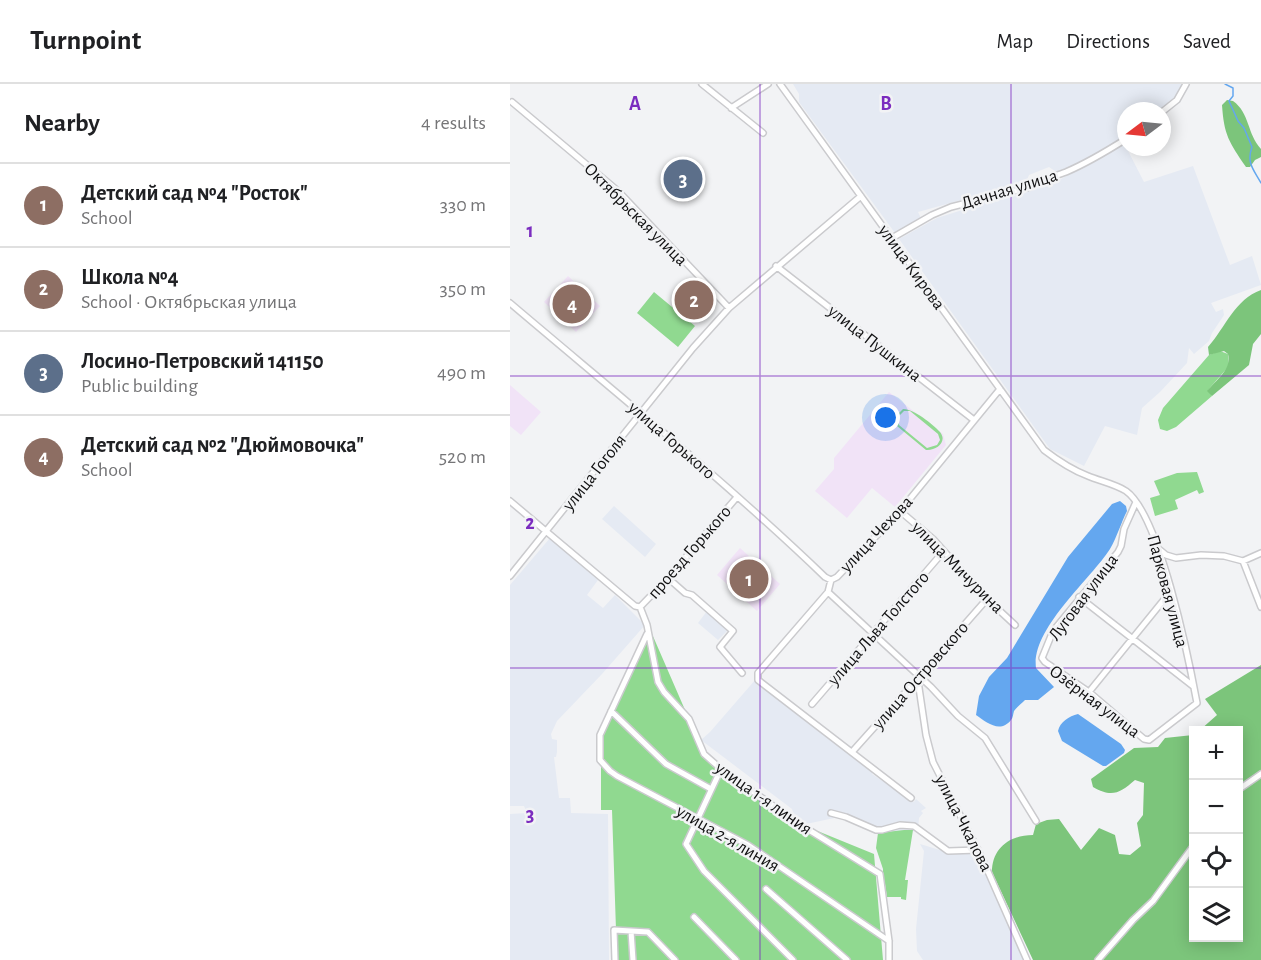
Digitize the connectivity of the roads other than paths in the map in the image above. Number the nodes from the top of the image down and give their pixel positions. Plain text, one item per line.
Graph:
1 (702, 84) edge
2 (768, 84) edge
3 (780, 84) edge
4 (1186, 84) edge
5 (512, 102) dead end
6 (1171, 105) edge
7 (731, 108) junction
8 (763, 133) dead end
9 (1117, 145) edge
10 (861, 196) junction
11 (892, 238) junction
12 (776, 266) junction
13 (510, 303) edge
14 (729, 308) junction
15 (1000, 389) junction
16 (640, 412) junction
17 (974, 420) junction
18 (1122, 489) joint
19 (737, 497) junction
20 (510, 501) edge
21 (1136, 502) junction
22 (900, 511) junction
23 (547, 531) junction
24 (1160, 550) junction
25 (944, 551) junction
26 (1261, 553) edge
27 (1244, 561) junction
28 (510, 576) edge
29 (668, 578) junction
30 (831, 580) junction
31 (1171, 591) junction
32 (828, 592) junction
33 (1079, 597) junction
34 (987, 599) junction
35 (640, 607) junction
36 (1261, 607) edge
37 (1015, 624) dead end
38 (874, 633) junction
39 (647, 634) junction
40 (1134, 638) junction
41 (1042, 660) joint
42 (742, 673) dead end
43 (919, 680) junction
44 (1193, 686) junction
45 (1089, 692) junction
46 (812, 704) dead end
47 (611, 711) junction
48 (1149, 740) joint
49 (852, 752) junction
50 (721, 770) junction
51 (1261, 774) edge
52 (1243, 787) edge
53 (711, 789) junction
54 (911, 798) dead end
55 (831, 813) dead end
56 (697, 818) junction
57 (1036, 821) dead end
58 (978, 850) junction
59 (1189, 852) edge
60 (766, 889) dead end
61 (694, 917) dead end
62 (631, 931) junction
63 (889, 941) junction
64 (615, 960) edge
65 (633, 960) edge
66 (675, 960) edge
67 (736, 960) edge
68 (793, 960) edge
69 (847, 960) edge
70 (889, 960) edge
71 (1027, 960) edge
72 (1098, 960) edge

1 - 7 street
2 - 7 street
3 - 10 street, улица Кирова
4 - 6 street
5 - 14 street, Октябрьская улица
7 - 8 street
9 - 11 street, Дачная улица
10 - 11 street, улица Кирова
10 - 12 street, улица Гоголя
11 - 15 street, улица Кирова
12 - 14 street, улица Гоголя
12 - 17 street, улица Пушкина
13 - 16 street, улица Горького
14 - 16 street, улица Гоголя
15 - 17 street, улица Чехова
15 - 18 street, улица Кирова
16 - 19 street, улица Горького
16 - 23 street, улица Гоголя
17 - 22 street, улица Чехова
18 - 21 street, Парковая улица
19 - 29 street, проезд Горького
19 - 30 street, улица Горького
20 - 23 street
21 - 24 street, Парковая улица
21 - 33 street, Луговая улица
22 - 25 street, улица Мичурина
22 - 30 street, улица Чехова
23 - 28 street, улица Гоголя
23 - 35 street
24 - 27 street
24 - 31 street, Парковая улица
25 - 34 street, улица Мичурина
25 - 38 street, улица Льва Толстого
26 - 27 street
27 - 36 street
29 - 35 street, проезд Горького
29 - 42 street
30 - 32 street, улица Чехова
31 - 40 street
31 - 44 street, Парковая улица
32 - 38 street
32 - 49 street, улица Чехова
33 - 40 street
33 - 41 street, Луговая улица
34 - 37 street, улица Мичурина
34 - 43 street, улица Островского
35 - 39 street, улица 1-я линия
38 - 43 street
38 - 46 street, улица Льва Толстого
39 - 47 street
39 - 50 street, улица 1-я линия
40 - 44 street
40 - 45 street
41 - 45 street, Озёрная улица
43 - 49 street, улица Островского
43 - 57 street
43 - 58 street, улица Чкалова
44 - 48 street, Парковая улица
45 - 48 street, Озёрная улица
47 - 53 street
47 - 56 street, улица 2-я линия
49 - 54 street
50 - 53 street
50 - 63 street, улица 1-я линия
51 - 52 street
53 - 56 street
55 - 58 street
56 - 63 street, улица 2-я линия
56 - 68 street
58 - 71 street, улица Чкалова
59 - 72 street
60 - 69 street
61 - 67 street
62 - 64 street
62 - 65 street
62 - 66 street
63 - 70 street

